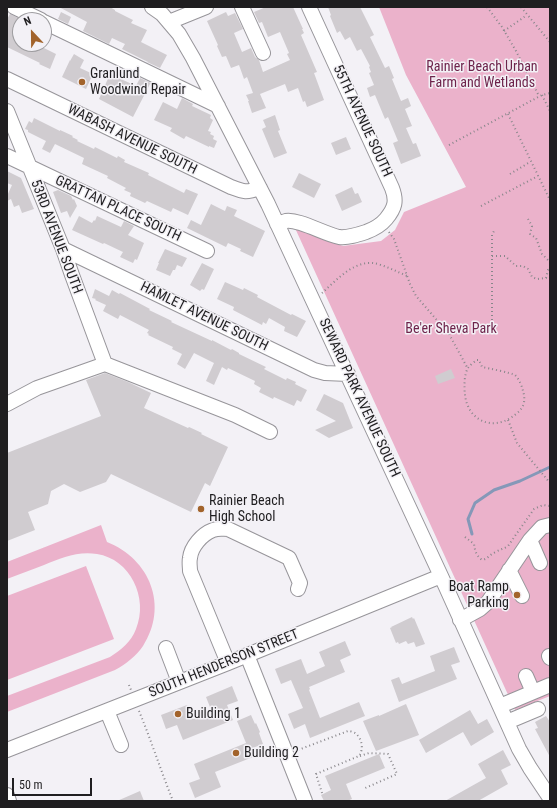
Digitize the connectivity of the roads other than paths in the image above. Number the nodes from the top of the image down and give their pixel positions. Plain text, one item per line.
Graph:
1 (14, 7) edge
2 (154, 7) edge
3 (206, 7) edge
4 (242, 7) edge
5 (309, 7) edge
6 (24, 12) edge
7 (169, 22) junction
8 (52, 26) edge
9 (264, 53) dead end
10 (7, 79) edge
11 (218, 106) junction
12 (7, 111) edge
13 (7, 156) edge
14 (29, 166) junction
15 (260, 188) junction
16 (277, 224) junction
17 (63, 249) junction
18 (207, 251) dead end
19 (105, 364) junction
20 (348, 374) junction
21 (7, 404) edge
22 (270, 432) dead end
23 (550, 525) edge
24 (530, 540) junction
25 (540, 563) dead end
26 (510, 570) junction
27 (441, 576) junction
28 (298, 589) dead end
29 (522, 596) dead end
30 (460, 620) junction
31 (166, 648) dead end
32 (247, 655) junction
33 (228, 663) junction
34 (526, 676) dead end
35 (178, 682) junction
36 (550, 685) edge
37 (533, 692) junction
38 (500, 706) junction
39 (538, 709) dead end
40 (107, 711) junction
41 (507, 722) junction
42 (121, 745) dead end
43 (7, 750) edge
44 (7, 795) edge
45 (550, 798) edge
46 (9, 801) edge
47 (305, 801) edge

1 - 6 street
2 - 7 street, SEWARD PARK AVENUE SOUTH
3 - 7 street
4 - 9 street
5 - 16 street, 55TH AVENUE SOUTH
7 - 11 street, SEWARD PARK AVENUE SOUTH
8 - 11 street
10 - 15 street, WABASH AVENUE SOUTH
11 - 15 street, SEWARD PARK AVENUE SOUTH
12 - 14 street, 53RD AVENUE SOUTH
13 - 14 street, GRATTAN PLACE SOUTH
14 - 17 street, 53RD AVENUE SOUTH
14 - 18 street, GRATTAN PLACE SOUTH
15 - 16 street, SEWARD PARK AVENUE SOUTH
16 - 20 street, SEWARD PARK AVENUE SOUTH
17 - 19 street, 53RD AVENUE SOUTH
17 - 20 street, HAMLET AVENUE SOUTH
19 - 21 street
19 - 22 street
20 - 27 street, SEWARD PARK AVENUE SOUTH
23 - 24 street
24 - 25 street
24 - 26 street
26 - 29 street
26 - 30 street
27 - 30 street, SEWARD PARK AVENUE SOUTH
27 - 32 street, SOUTH HENDERSON STREET
28 - 33 street
30 - 38 street, SEWARD PARK AVENUE SOUTH
31 - 35 street
32 - 33 street, SOUTH HENDERSON STREET
32 - 47 street
33 - 35 street, SOUTH HENDERSON STREET
34 - 37 street
35 - 40 street, SOUTH HENDERSON STREET
36 - 37 street
37 - 38 street
38 - 41 street, SEWARD PARK AVENUE SOUTH
39 - 41 street
40 - 42 street
40 - 43 street, SOUTH HENDERSON STREET
41 - 45 street, SEWARD PARK AVENUE SOUTH
44 - 46 street

